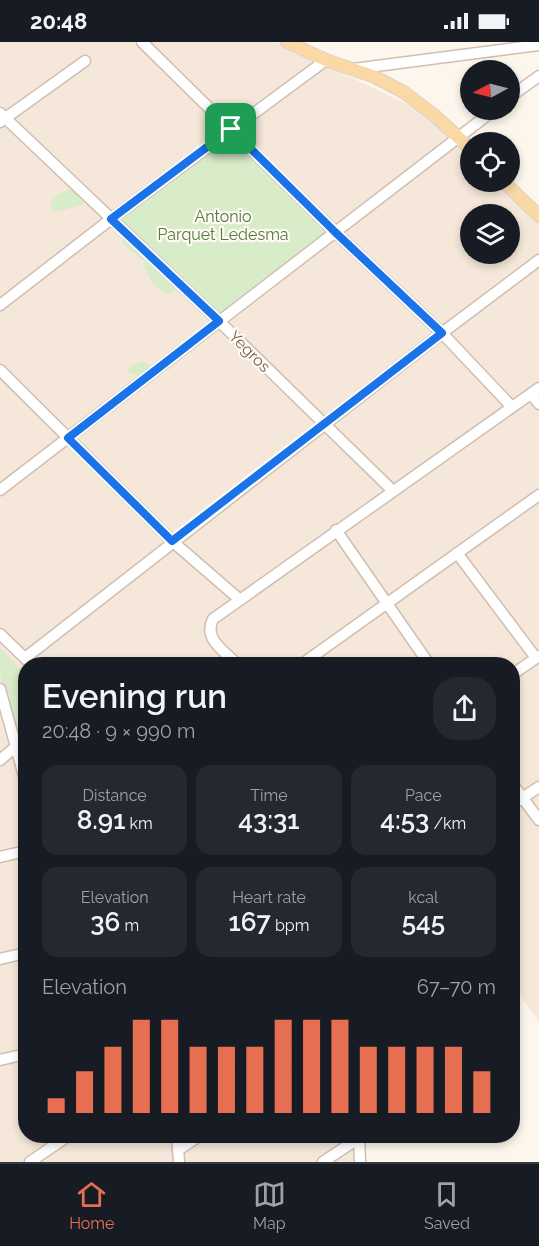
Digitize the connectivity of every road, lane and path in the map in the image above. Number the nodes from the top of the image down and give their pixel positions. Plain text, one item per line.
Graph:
1 (142, 42) edge
2 (287, 42) edge
3 (539, 45) edge
4 (326, 60) junction
5 (86, 61) dead end
6 (353, 69) junction
7 (539, 76) edge
8 (520, 90) edge
9 (2, 118) edge
10 (480, 120) edge
11 (231, 129) junction
12 (457, 136) junction
13 (460, 139) edge
14 (514, 192) edge
15 (539, 216) edge
16 (111, 219) junction
17 (335, 232) junction
18 (539, 260) edge
19 (0, 305) edge
20 (219, 321) junction
21 (442, 333) junction
22 (0, 370) edge
23 (535, 391) edge
24 (539, 404) edge
25 (512, 407) junction
26 (324, 424) junction
27 (68, 438) junction
28 (0, 490) edge
29 (393, 491) junction
30 (539, 495) edge
31 (336, 530) junction
32 (172, 541) junction
33 (457, 553) junction
34 (239, 599) junction
35 (387, 603) junction
36 (0, 634) edge
37 (24, 657) edge
38 (33, 657) edge
39 (230, 657) edge
40 (312, 657) edge
41 (424, 657) edge
42 (537, 657) edge
43 (520, 669) edge
44 (0, 689) edge
45 (18, 744) edge
46 (14, 747) junction
47 (18, 759) edge
48 (0, 760) edge
49 (539, 787) edge
50 (520, 800) edge
51 (520, 803) edge
52 (539, 820) edge
53 (18, 853) edge
54 (0, 857) edge
55 (18, 955) edge
56 (0, 959) edge
57 (18, 1056) edge
58 (0, 1060) edge
59 (56, 1143) edge
60 (178, 1143) edge
61 (189, 1143) edge
62 (350, 1143) edge
63 (360, 1143) edge
64 (178, 1150) junction
65 (30, 1162) edge
66 (179, 1162) edge
67 (323, 1162) edge
68 (360, 1162) edge

1 - 11 street
2 - 4 main road
3 - 6 street
4 - 6 main road
4 - 11 street
5 - 9 street
6 - 12 main road
7 - 8 street
9 - 16 street, Yegros
10 - 12 street
11 - 16 street
11 - 17 street
12 - 13 main road
12 - 17 street
14 - 15 main road
16 - 19 street
16 - 20 street, Yegros
17 - 20 street
17 - 21 street
18 - 21 street
20 - 26 street, Yegros
20 - 27 street
21 - 25 street
21 - 26 street
22 - 27 street
23 - 24 street
23 - 25 street
25 - 29 street
26 - 29 street, Yegros
26 - 32 street
27 - 28 street
27 - 32 street
29 - 31 street
30 - 33 street
31 - 34 street
31 - 35 street
32 - 34 street
32 - 38 street
33 - 35 street
33 - 42 street
34 - 39 street
35 - 40 street
35 - 41 street
36 - 37 street
42 - 43 street
44 - 46 street
45 - 46 street
46 - 47 street
46 - 48 street
49 - 50 street
51 - 52 street
53 - 54 street
55 - 56 street
57 - 58 street
59 - 65 street
60 - 64 street
61 - 64 street
62 - 67 street
63 - 68 street
64 - 66 street

